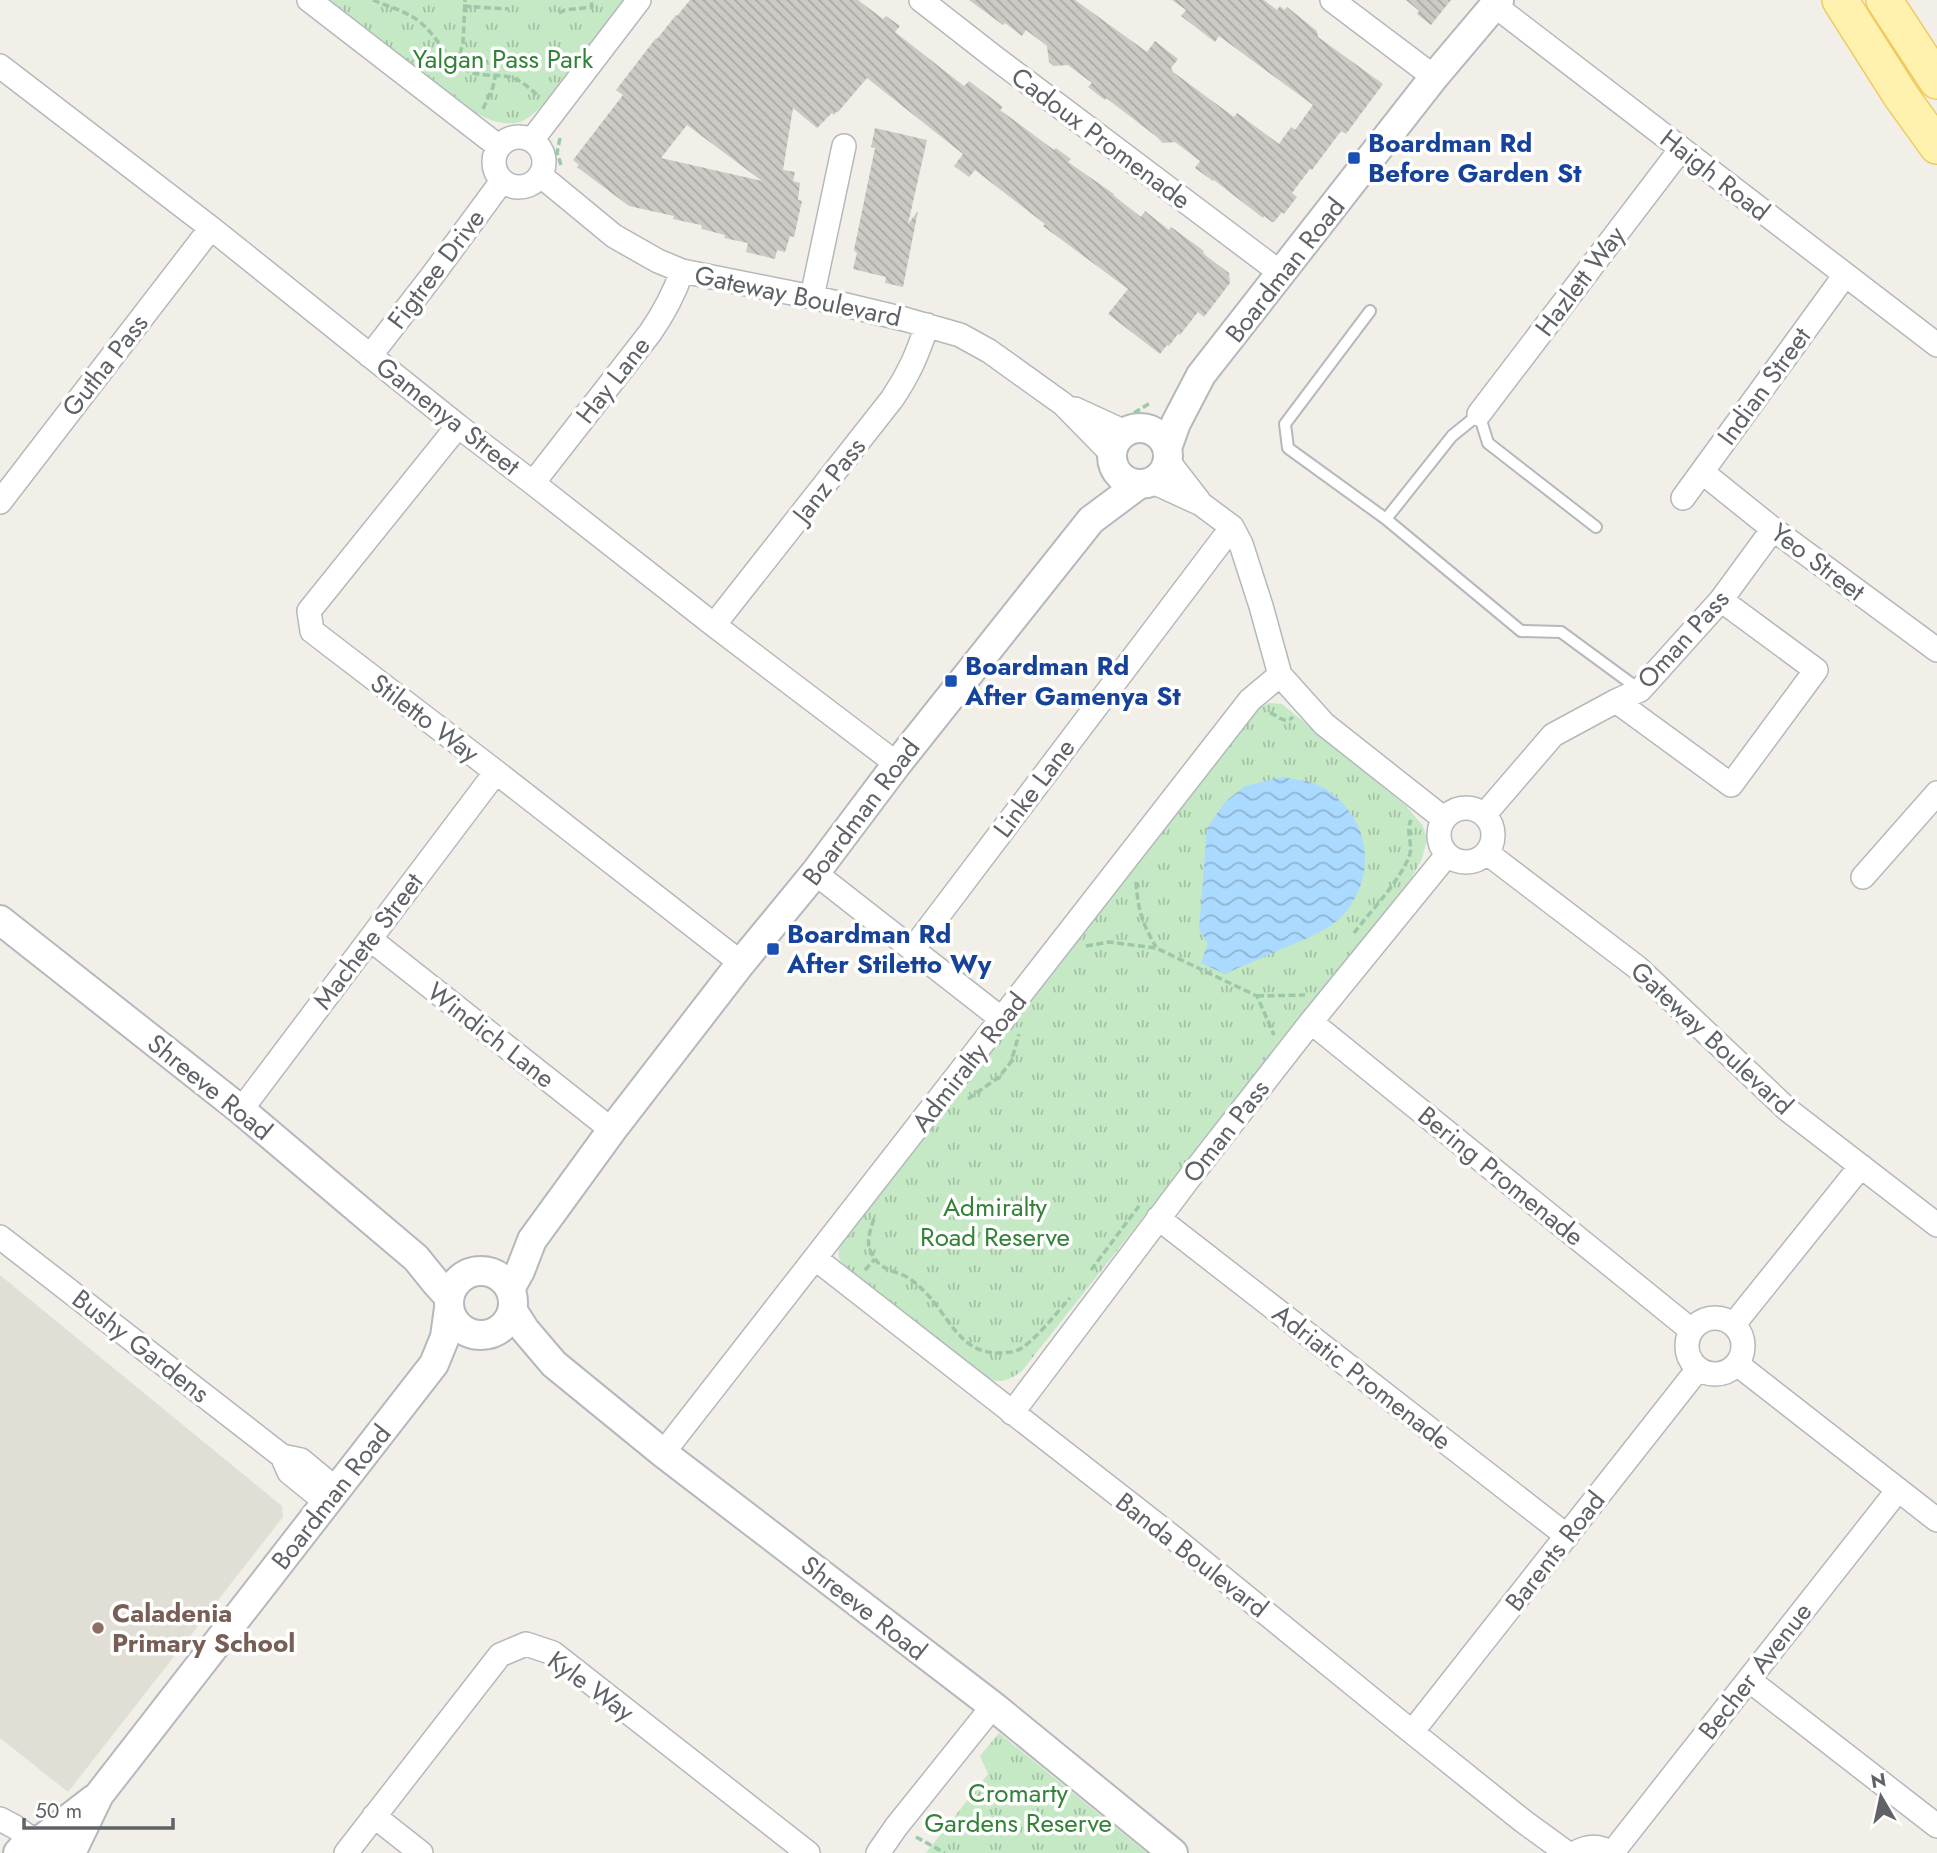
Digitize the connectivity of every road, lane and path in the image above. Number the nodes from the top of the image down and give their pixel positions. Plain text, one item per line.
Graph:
1 (309, 0) edge
2 (373, 0) edge
3 (465, 0) edge
4 (592, 0) edge
5 (639, 0) edge
6 (921, 0) edge
7 (1332, 0) edge
8 (1840, 0) edge
9 (1884, 0) edge
10 (1496, 2) edge
11 (463, 6) junction
12 (507, 9) dead end
13 (559, 13) dead end
14 (457, 64) junction
15 (2, 71) edge
16 (495, 76) junction
17 (1434, 78) junction
18 (1937, 81) edge
19 (544, 101) dead end
20 (471, 124) junction
21 (562, 130) dead end
22 (532, 140) junction
23 (498, 146) junction
24 (844, 146) dead end
25 (1937, 146) edge
26 (1681, 149) junction
27 (562, 166) dead end
28 (540, 175) junction
29 (502, 181) junction
30 (211, 228) junction
31 (682, 271) junction
32 (1282, 274) junction
33 (1845, 275) junction
34 (812, 297) junction
35 (1370, 311) dead end
36 (927, 325) junction
37 (1937, 345) edge
38 (370, 356) junction
39 (1202, 375) junction
40 (1479, 414) junction
41 (458, 426) junction
42 (1121, 443) junction
43 (1156, 469) junction
44 (1702, 472) junction
45 (534, 483) junction
46 (1683, 498) dead end
47 (0, 502) edge
48 (1386, 519) junction
49 (1091, 520) junction
50 (1232, 527) junction
51 (1596, 527) dead end
52 (1773, 529) junction
53 (1721, 600) junction
54 (714, 625) junction
55 (1937, 650) edge
56 (1280, 676) junction
57 (1640, 690) junction
58 (1616, 701) junction
59 (897, 764) junction
60 (496, 772) junction
61 (1937, 793) edge
62 (1485, 814) junction
63 (1443, 818) junction
64 (1487, 853) junction
65 (1447, 855) junction
66 (815, 873) junction
67 (1863, 877) dead end
68 (1136, 880) dead end
69 (0, 919) edge
70 (370, 939) junction
71 (1086, 946) dead end
72 (1156, 948) junction
73 (913, 949) junction
74 (741, 963) junction
75 (1305, 995) dead end
76 (1257, 996) junction
77 (1311, 1022) junction
78 (1011, 1026) junction
79 (1274, 1035) dead end
80 (966, 1100) dead end
81 (241, 1110) junction
82 (612, 1130) junction
83 (1861, 1166) junction
84 (1158, 1218) junction
85 (874, 1219) dead end
86 (1937, 1225) edge
87 (0, 1237) edge
88 (532, 1240) junction
89 (816, 1259) junction
90 (462, 1288) junction
91 (512, 1300) junction
92 (1734, 1324) junction
93 (1691, 1330) junction
94 (489, 1334) junction
95 (1017, 1351) dead end
96 (434, 1364) junction
97 (554, 1364) junction
98 (1737, 1364) junction
99 (1698, 1369) junction
100 (1012, 1413) junction
101 (663, 1453) junction
102 (1898, 1490) junction
103 (332, 1496) junction
104 (1937, 1520) edge
105 (1567, 1536) junction
106 (1749, 1679) junction
107 (993, 1706) junction
108 (1412, 1732) junction
109 (99, 1795) junction
110 (374, 1816) junction
111 (0, 1819) edge
112 (896, 1826) junction
113 (1937, 1826) edge
114 (0, 1831) edge
115 (26, 1846) edge
116 (69, 1853) edge
117 (346, 1853) edge
118 (421, 1853) edge
119 (808, 1853) edge
120 (878, 1853) edge
121 (944, 1853) edge
122 (1173, 1853) edge
123 (1567, 1853) edge
124 (1575, 1853) edge
125 (1612, 1853) edge

1 - 20 street
2 - 14 path
3 - 11 path
4 - 13 path
5 - 22 street
6 - 32 street, Cadoux Promenade
7 - 17 street
8 - 25 main road
9 - 18 main road
10 - 17 street, Boardman Road
10 - 26 street, Haigh Road
11 - 12 path
11 - 14 path
14 - 16 path
15 - 30 street, Gamenya Street
16 - 19 path
16 - 20 path
17 - 32 street, Boardman Road
20 - 23 street
21 - 27 path
22 - 23 street
22 - 28 street
23 - 29 street
24 - 34 street
26 - 33 street, Haigh Road
26 - 40 street, Hazlett Way
28 - 29 street
28 - 31 street, Gateway Boulevard
29 - 38 street, Figtree Drive
30 - 38 street, Gamenya Street
30 - 47 street, Gutha Pass
31 - 34 street, Gateway Boulevard
31 - 45 street, Hay Lane
32 - 39 street, Boardman Road
33 - 37 street, Haigh Road
33 - 44 street, Indian Street
34 - 36 street, Gateway Boulevard
35 - 48 lane
36 - 42 street, Gateway Boulevard
36 - 54 street, Janz Pass
38 - 41 street, Gamenya Street
39 - 42 street, Boardman Road
39 - 43 street, Boardman Road
40 - 48 lane
40 - 51 lane
41 - 45 street, Gamenya Street
41 - 60 street, Stiletto Way
42 - 43 street
42 - 43 street
42 - 49 street, Boardman Road
43 - 49 street, Boardman Road
43 - 50 street
44 - 46 street, Indian Street
44 - 52 street, Yeo Street
45 - 54 street, Gamenya Street
48 - 57 lane
49 - 59 street, Boardman Road
50 - 56 street
50 - 73 street, Linke Lane
52 - 53 street, Oman Pass
52 - 55 street, Yeo Street
53 - 57 street, Oman Pass
53 - 58 street
54 - 59 street, Gamenya Street
56 - 63 street
56 - 78 street, Admiralty Road
57 - 58 street, Oman Pass
58 - 62 street, Oman Pass
59 - 66 street, Boardman Road
60 - 70 street, Machete Street
60 - 74 street, Stiletto Way
61 - 67 street
62 - 63 street
62 - 64 street
63 - 65 street
64 - 65 street
64 - 83 street, Gateway Boulevard
65 - 77 street, Oman Pass
66 - 73 street
66 - 74 street, Boardman Road
68 - 72 path
69 - 81 street, Shreeve Road
70 - 81 street, Machete Street
70 - 82 street, Windich Lane
71 - 72 path
72 - 76 path
73 - 78 street
74 - 82 street, Boardman Road
75 - 76 path
76 - 79 path
77 - 84 street, Oman Pass
77 - 93 street, Bering Promenade
78 - 80 path
78 - 89 street, Admiralty Road
81 - 90 street, Shreeve Road
82 - 88 street, Boardman Road
83 - 86 street, Gateway Boulevard
83 - 92 street
84 - 100 street, Oman Pass
84 - 105 street, Adriatic Promenade
85 - 95 path
87 - 103 street, Bushy Gardens
88 - 90 street, Boardman Road
88 - 91 street, Boardman Road
89 - 100 street, Banda Boulevard
89 - 101 street, Admiralty Road
90 - 91 street
90 - 94 street
90 - 96 street, Boardman Road
91 - 94 street, Boardman Road
91 - 97 street, Shreeve Road
92 - 93 street
92 - 98 street
93 - 99 street
94 - 96 street, Boardman Road
94 - 97 street, Shreeve Road
96 - 103 street, Boardman Road
97 - 101 street, Shreeve Road
98 - 99 street
98 - 102 street
99 - 105 street, Barents Road
100 - 108 street, Banda Boulevard
101 - 107 street, Shreeve Road
102 - 104 street
102 - 106 street, Becher Avenue
103 - 109 street, Boardman Road
105 - 108 street, Barents Road
106 - 113 street
106 - 125 street, Becher Avenue
107 - 112 street
107 - 122 street, Shreeve Road
108 - 123 street, Banda Boulevard
109 - 115 street, Boardman Road
109 - 116 street, Boardman Road
110 - 117 street, Kyle Way
110 - 118 street
110 - 119 street, Kyle Way
111 - 115 street
112 - 120 street
112 - 121 path
114 - 115 street
115 - 116 street, Boardman Road
124 - 125 street

